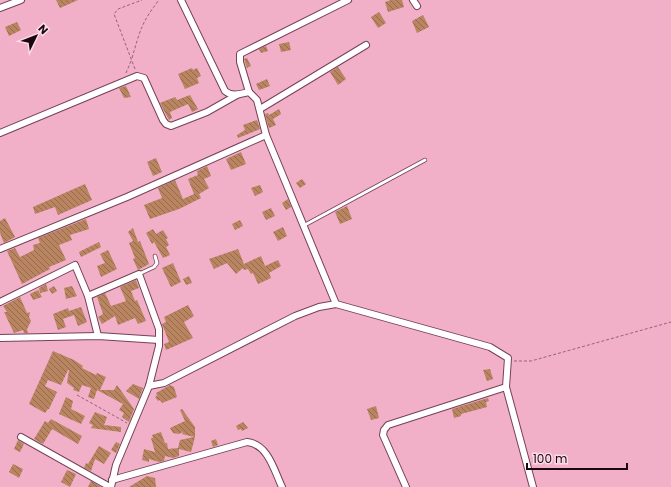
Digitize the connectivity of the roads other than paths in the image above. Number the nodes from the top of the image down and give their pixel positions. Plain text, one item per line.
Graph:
1 (21, 0) edge
2 (181, 0) edge
3 (348, 0) edge
4 (413, 0) edge
5 (2, 5) edge
6 (417, 6) dead end
7 (366, 46) dead end
8 (249, 92) junction
9 (237, 95) junction
10 (260, 109) junction
11 (0, 133) edge
12 (266, 136) junction
13 (425, 160) dead end
14 (304, 226) junction
15 (0, 249) edge
16 (155, 256) dead end
17 (139, 274) junction
18 (88, 296) junction
19 (0, 302) edge
20 (336, 304) junction
21 (98, 336) junction
22 (0, 338) edge
23 (158, 340) junction
24 (149, 386) junction
25 (506, 387) junction
26 (21, 437) dead end
27 (112, 480) junction
28 (110, 487) edge
29 (282, 487) edge
30 (406, 487) edge
31 (533, 487) edge

1 - 5 street
2 - 9 street
3 - 8 street
4 - 6 street
7 - 10 street
8 - 9 street
8 - 10 street
9 - 11 street
10 - 12 street
12 - 14 street
12 - 15 street
13 - 14 lane
14 - 20 street
16 - 17 lane
17 - 18 street
17 - 23 street
18 - 19 street
18 - 21 street
20 - 24 street
20 - 25 street
21 - 22 street
21 - 23 street
23 - 24 street
24 - 27 street
25 - 30 street
25 - 31 street
26 - 28 street
27 - 28 street
27 - 29 street

